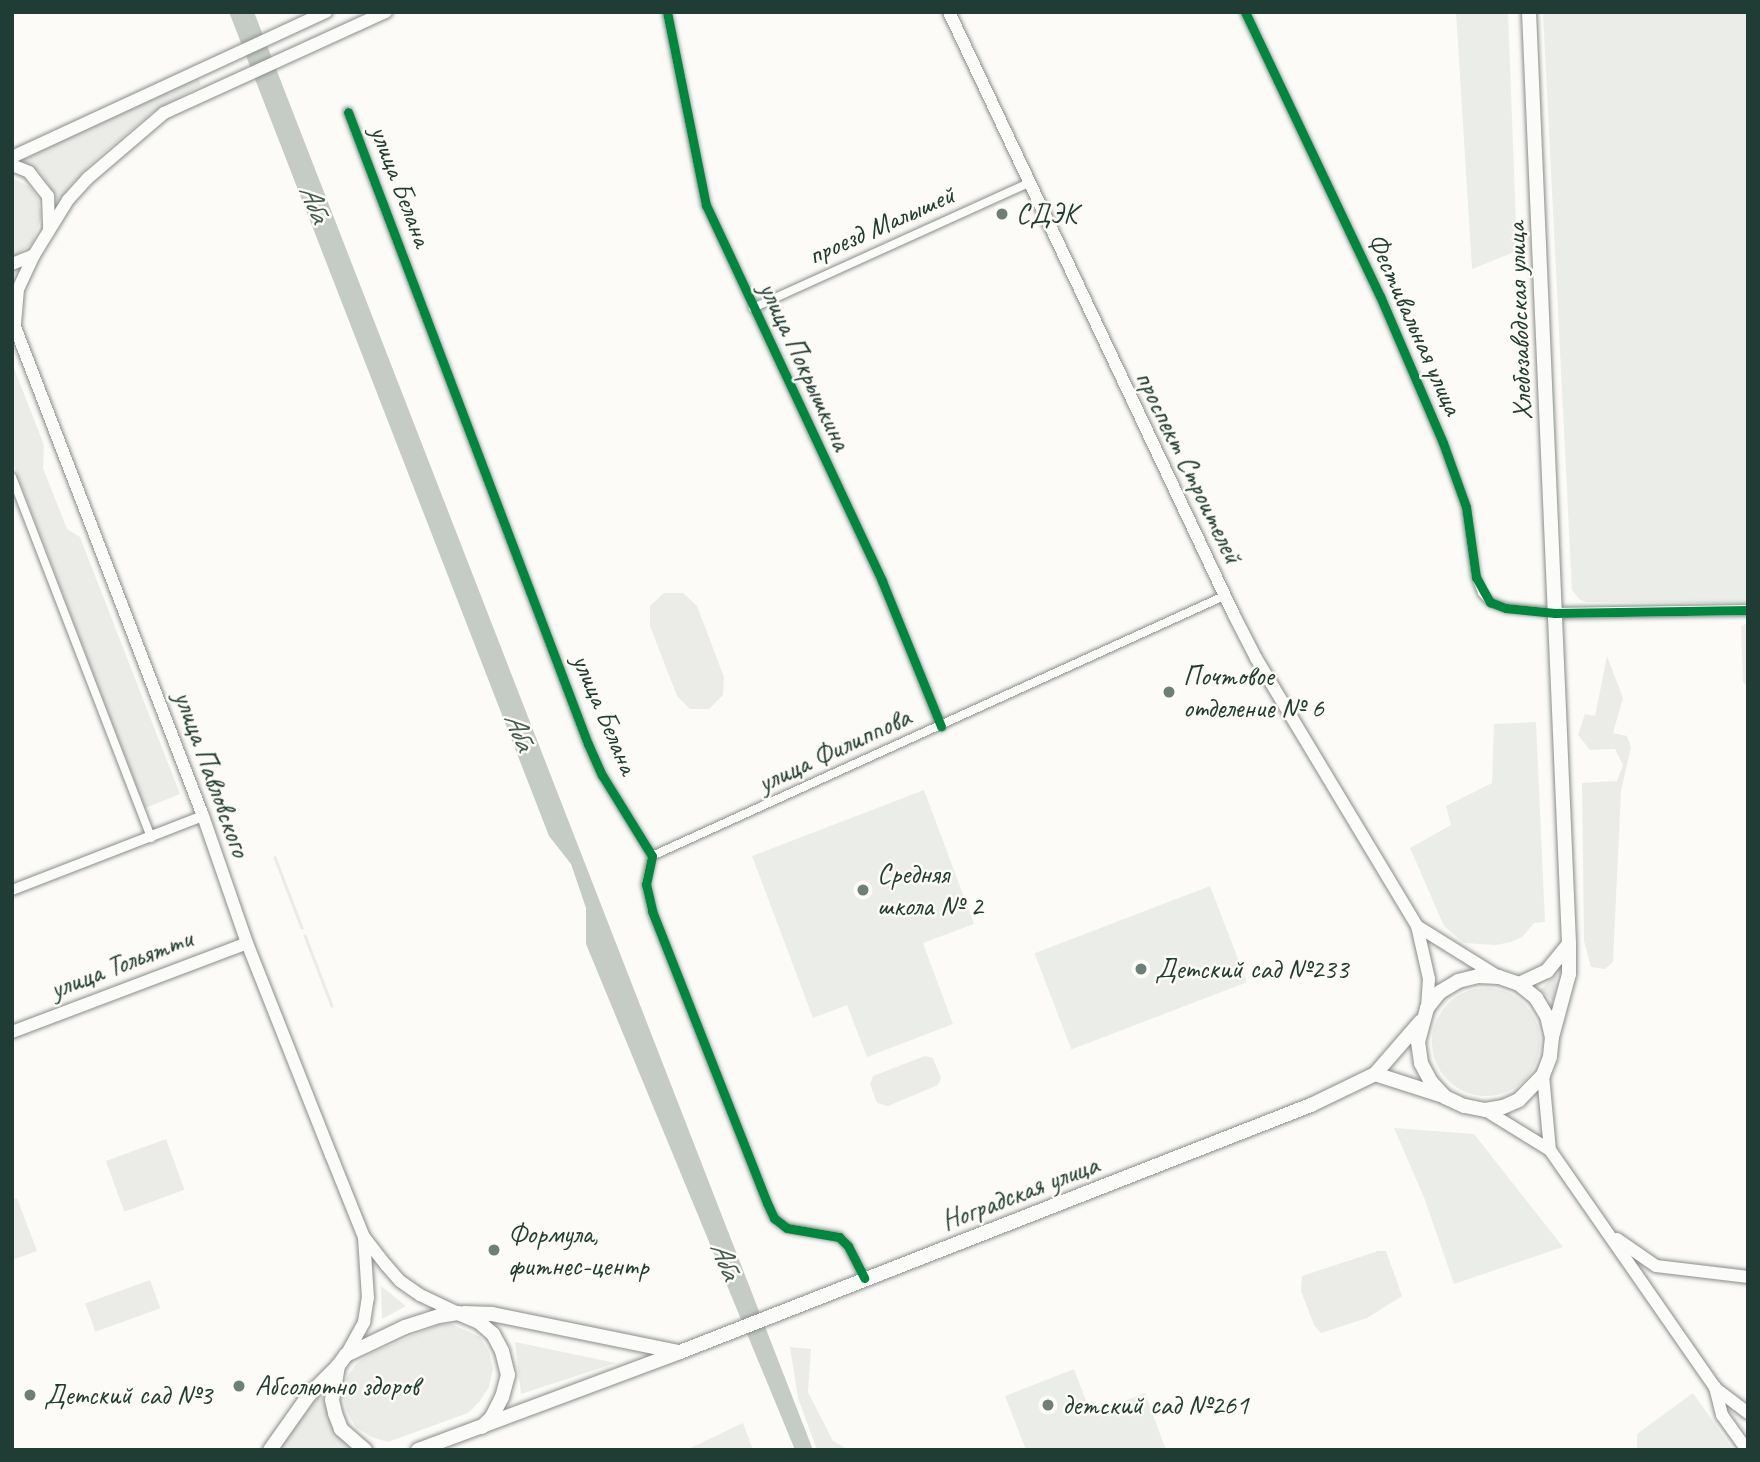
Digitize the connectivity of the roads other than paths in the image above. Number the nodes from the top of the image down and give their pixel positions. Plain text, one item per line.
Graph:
1 (326, 12) edge
2 (386, 12) edge
3 (667, 12) edge
4 (949, 12) edge
5 (1245, 12) edge
6 (1530, 12) edge
7 (348, 112) dead end
8 (12, 157) edge
9 (12, 165) edge
10 (1028, 183) junction
11 (49, 229) junction
12 (34, 255) junction
13 (12, 264) edge
14 (753, 308) junction
15 (13, 326) edge
16 (12, 477) edge
17 (1224, 596) junction
18 (1748, 610) edge
19 (1555, 613) junction
20 (941, 726) junction
21 (203, 816) junction
22 (150, 838) junction
23 (652, 856) junction
24 (12, 890) edge
25 (1417, 926) junction
26 (247, 943) junction
27 (1569, 944) junction
28 (1499, 976) junction
29 (1519, 985) junction
30 (1424, 1014) junction
31 (12, 1032) edge
32 (1552, 1037) junction
33 (1375, 1074) junction
34 (1543, 1075) junction
35 (1446, 1097) junction
36 (1485, 1110) junction
37 (1550, 1150) junction
38 (1609, 1234) junction
39 (364, 1237) junction
40 (1748, 1277) edge
41 (864, 1279) junction
42 (458, 1313) junction
43 (680, 1352) junction
44 (342, 1360) junction
45 (1715, 1387) junction
46 (1748, 1413) edge
47 (481, 1428) junction
48 (270, 1450) edge
49 (365, 1450) edge
50 (418, 1450) edge
51 (1747, 1450) edge

1 - 8 main road
2 - 11 main road, улица Павловского
3 - 14 street, улица Покрышкина
4 - 10 main road, проспект Строителей
5 - 19 street, Фестивальная улица
6 - 19 main road, Хлебозаводская улица
7 - 23 street, улица Белана
9 - 11 main road
10 - 14 street, проезд Малышей
10 - 17 main road, проспект Строителей
11 - 12 main road, улица Павловского
12 - 13 main road
12 - 15 main road, улица Павловского
14 - 20 street, улица Покрышкина
15 - 21 main road, улица Павловского
16 - 22 street
17 - 20 street, улица Филиппова
17 - 25 main road, проспект Строителей
18 - 19 street
19 - 27 main road, Хлебозаводская улица
20 - 23 street, улица Филиппова
21 - 22 street
21 - 26 main road, улица Павловского
22 - 24 street
23 - 41 street
25 - 28 main road
25 - 30 main road
26 - 31 main road, улица Тольятти
26 - 39 main road, улица Павловского
27 - 29 main road
27 - 32 main road
28 - 29 main road
28 - 30 main road
29 - 32 main road
30 - 33 main road
30 - 35 main road
32 - 34 main road
33 - 35 main road
33 - 41 main road, Ноградская улица
34 - 36 main road
34 - 37 main road
35 - 36 main road
36 - 37 main road
37 - 38 main road
38 - 40 main road
38 - 45 main road
39 - 42 main road, улица Павловского
39 - 44 main road, улица Павловского
41 - 43 main road, Ноградская улица
42 - 43 main road
42 - 44 main road
42 - 47 main road
43 - 47 main road, Ноградская улица
44 - 48 main road
44 - 49 main road
45 - 46 main road
45 - 51 main road
47 - 50 main road, Ноградская улица

